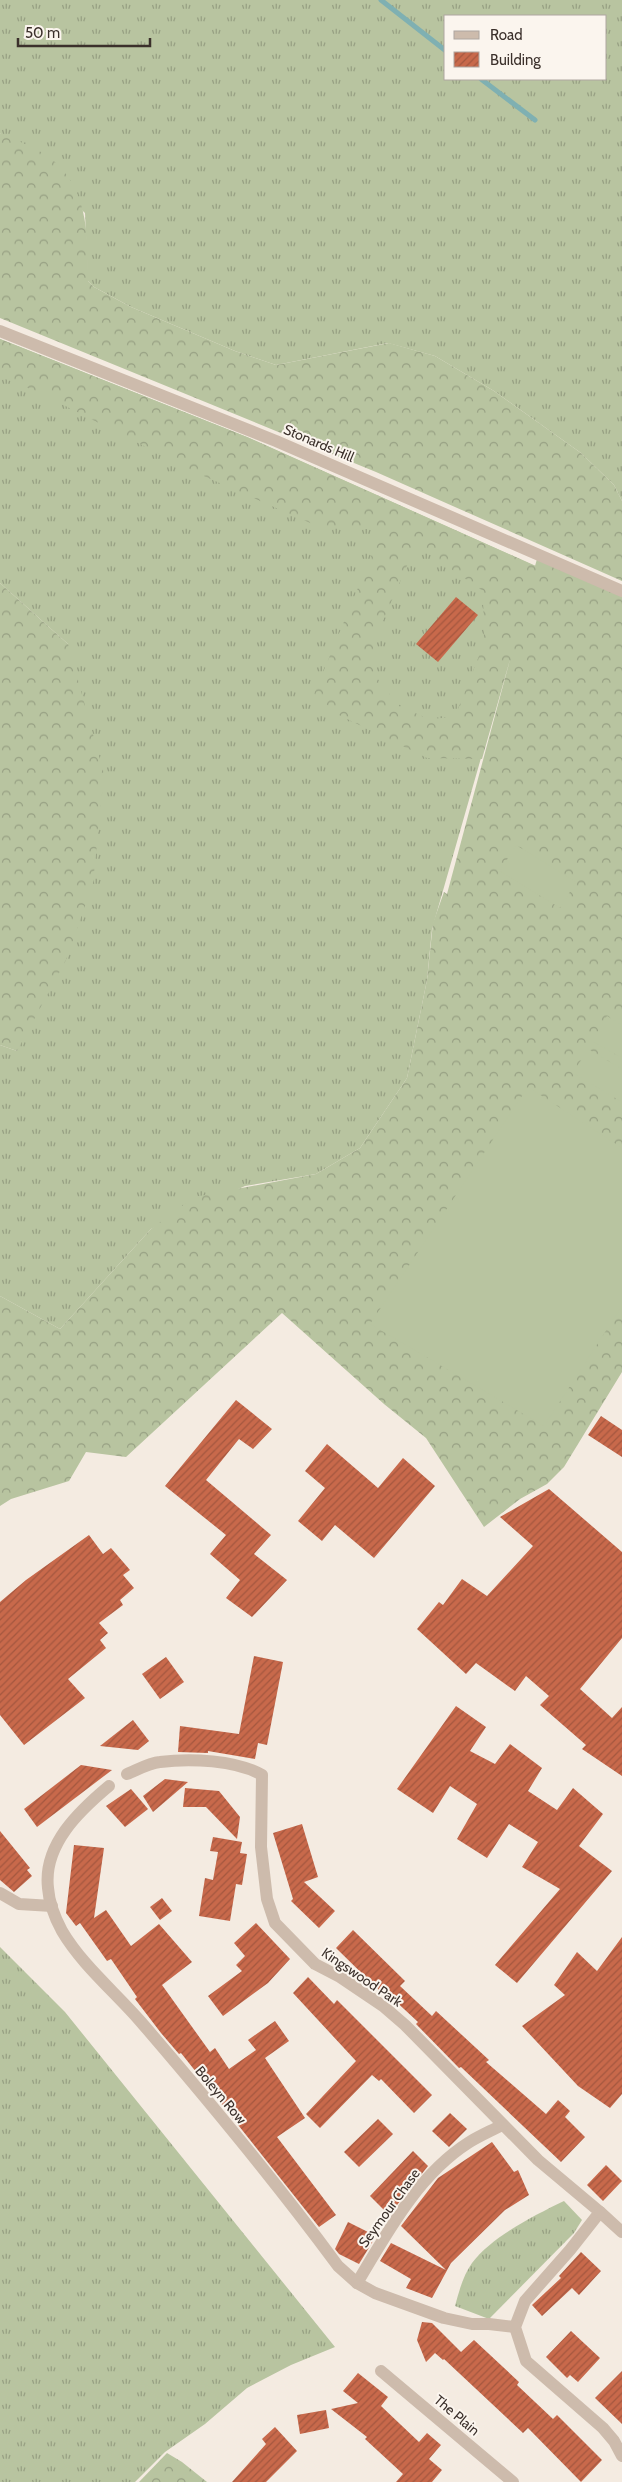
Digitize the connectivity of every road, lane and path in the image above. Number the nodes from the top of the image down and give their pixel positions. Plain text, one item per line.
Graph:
1 (0, 331) edge
2 (622, 590) edge
3 (127, 1774) dead end
4 (110, 1786) dead end
5 (0, 1893) edge
6 (52, 1906) junction
7 (502, 2125) junction
8 (600, 2212) junction
9 (622, 2232) edge
10 (357, 2283) junction
11 (515, 2327) junction
12 (381, 2371) dead end
13 (622, 2456) edge
14 (513, 2482) edge

1 - 2 street, Stonards Hill
3 - 7 street, Kingswood Park
4 - 6 street, Boleyn Row
5 - 6 street
6 - 10 street, Boleyn Row
7 - 8 street, Kingswood Park
7 - 10 street, Seymour Chase
8 - 9 street, Kingswood Park
8 - 11 street
10 - 11 street, Boleyn Row
11 - 13 street
12 - 14 street, The Plain

